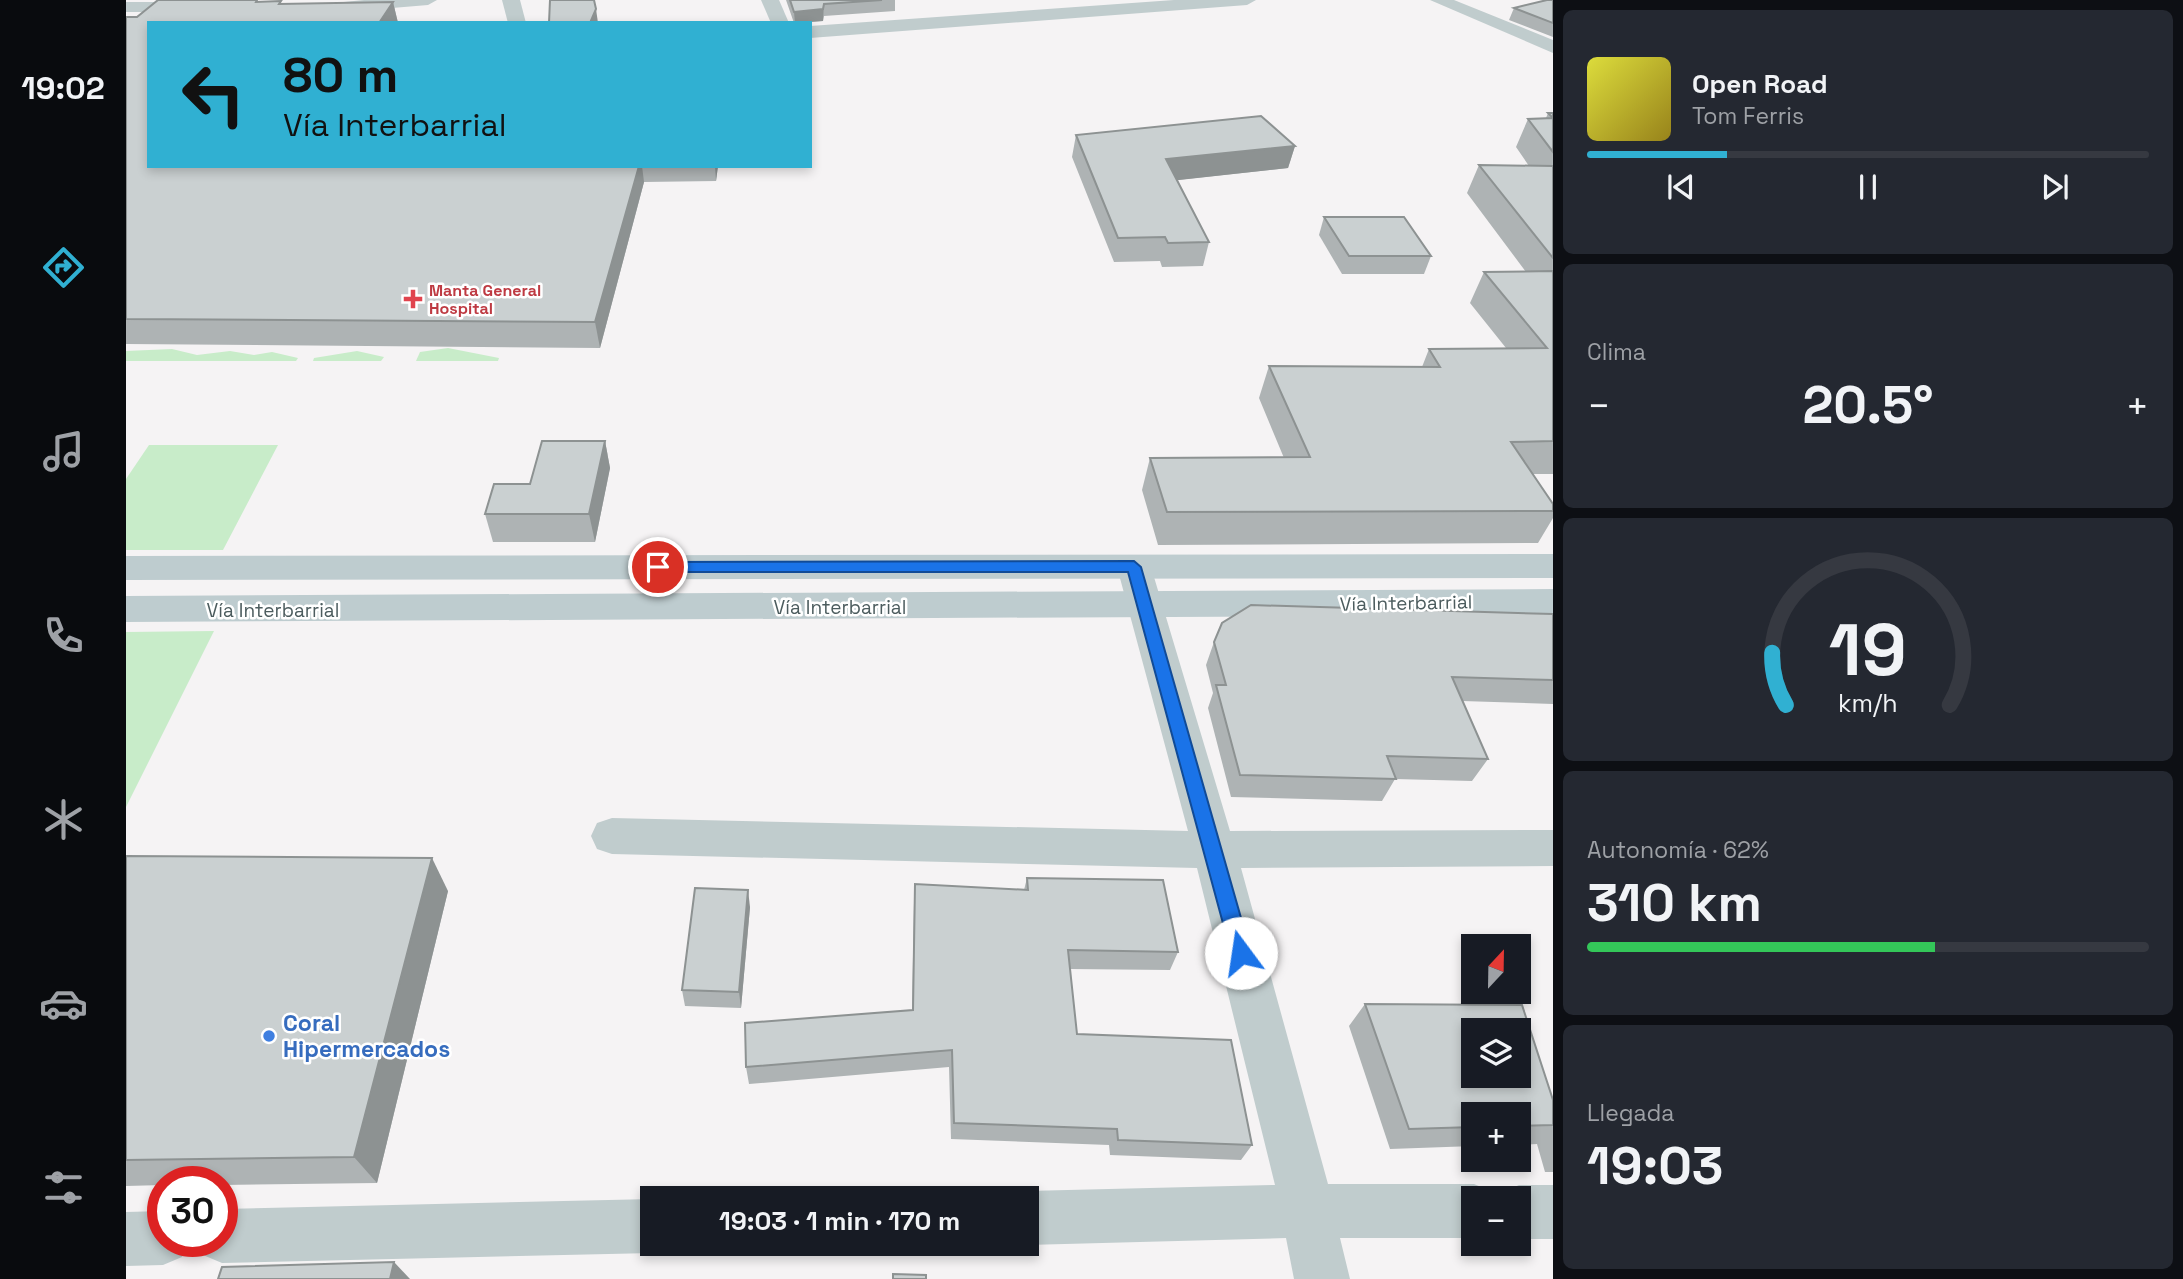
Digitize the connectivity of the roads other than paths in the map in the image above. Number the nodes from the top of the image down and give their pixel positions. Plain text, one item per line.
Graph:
1 (429, 0) edge
2 (511, 0) edge
3 (770, 0) edge
4 (1247, 0) edge
5 (1439, 0) edge
6 (1120, 5) edge
7 (126, 7) edge
8 (223, 7) edge
9 (320, 7) edge
10 (516, 21) edge
11 (779, 21) edge
12 (812, 32) edge
13 (1553, 47) edge
14 (1553, 566) edge
15 (1134, 567) junction
16 (126, 568) edge
17 (1553, 602) edge
18 (1145, 606) junction
19 (126, 609) edge
20 (612, 836) dead end
21 (1553, 848) edge
22 (1214, 850) junction
23 (1308, 1211) junction
24 (1461, 1212) edge
25 (1531, 1212) edge
26 (1553, 1212) edge
27 (1039, 1218) edge
28 (640, 1226) edge
29 (238, 1236) edge
30 (147, 1238) edge
31 (126, 1239) edge
32 (1322, 1279) edge

1 - 9 street
2 - 10 street
3 - 11 street
4 - 6 street
5 - 13 street
6 - 12 street
7 - 8 street
14 - 15 main road, Vía Interbarrial
15 - 16 main road, Vía Interbarrial
15 - 18 street
17 - 18 main road, Vía Interbarrial
18 - 19 main road, Vía Interbarrial
18 - 22 street
20 - 22 street
21 - 22 street
22 - 23 street
23 - 24 street
23 - 27 street
23 - 32 street
25 - 26 street
28 - 29 street
30 - 31 street

